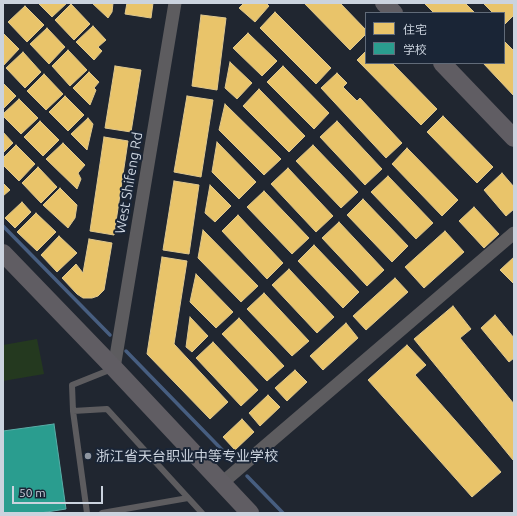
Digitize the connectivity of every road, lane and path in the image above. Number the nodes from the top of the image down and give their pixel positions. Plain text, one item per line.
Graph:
1 (175, 3) edge
2 (384, 3) edge
3 (393, 12) edge
4 (443, 64) edge
5 (514, 138) edge
6 (514, 233) edge
7 (3, 252) edge
8 (114, 368) junction
9 (73, 411) junction
10 (222, 484) junction
11 (188, 498) junction
12 (87, 513) edge
13 (102, 513) edge
14 (202, 513) edge
15 (250, 513) edge

1 - 8 street, West Shifeng Rd
2 - 3 street
4 - 5 street
6 - 10 street
7 - 8 street
8 - 9 lane
8 - 10 street
9 - 11 lane
9 - 12 lane
10 - 15 street
11 - 13 lane
11 - 14 lane

